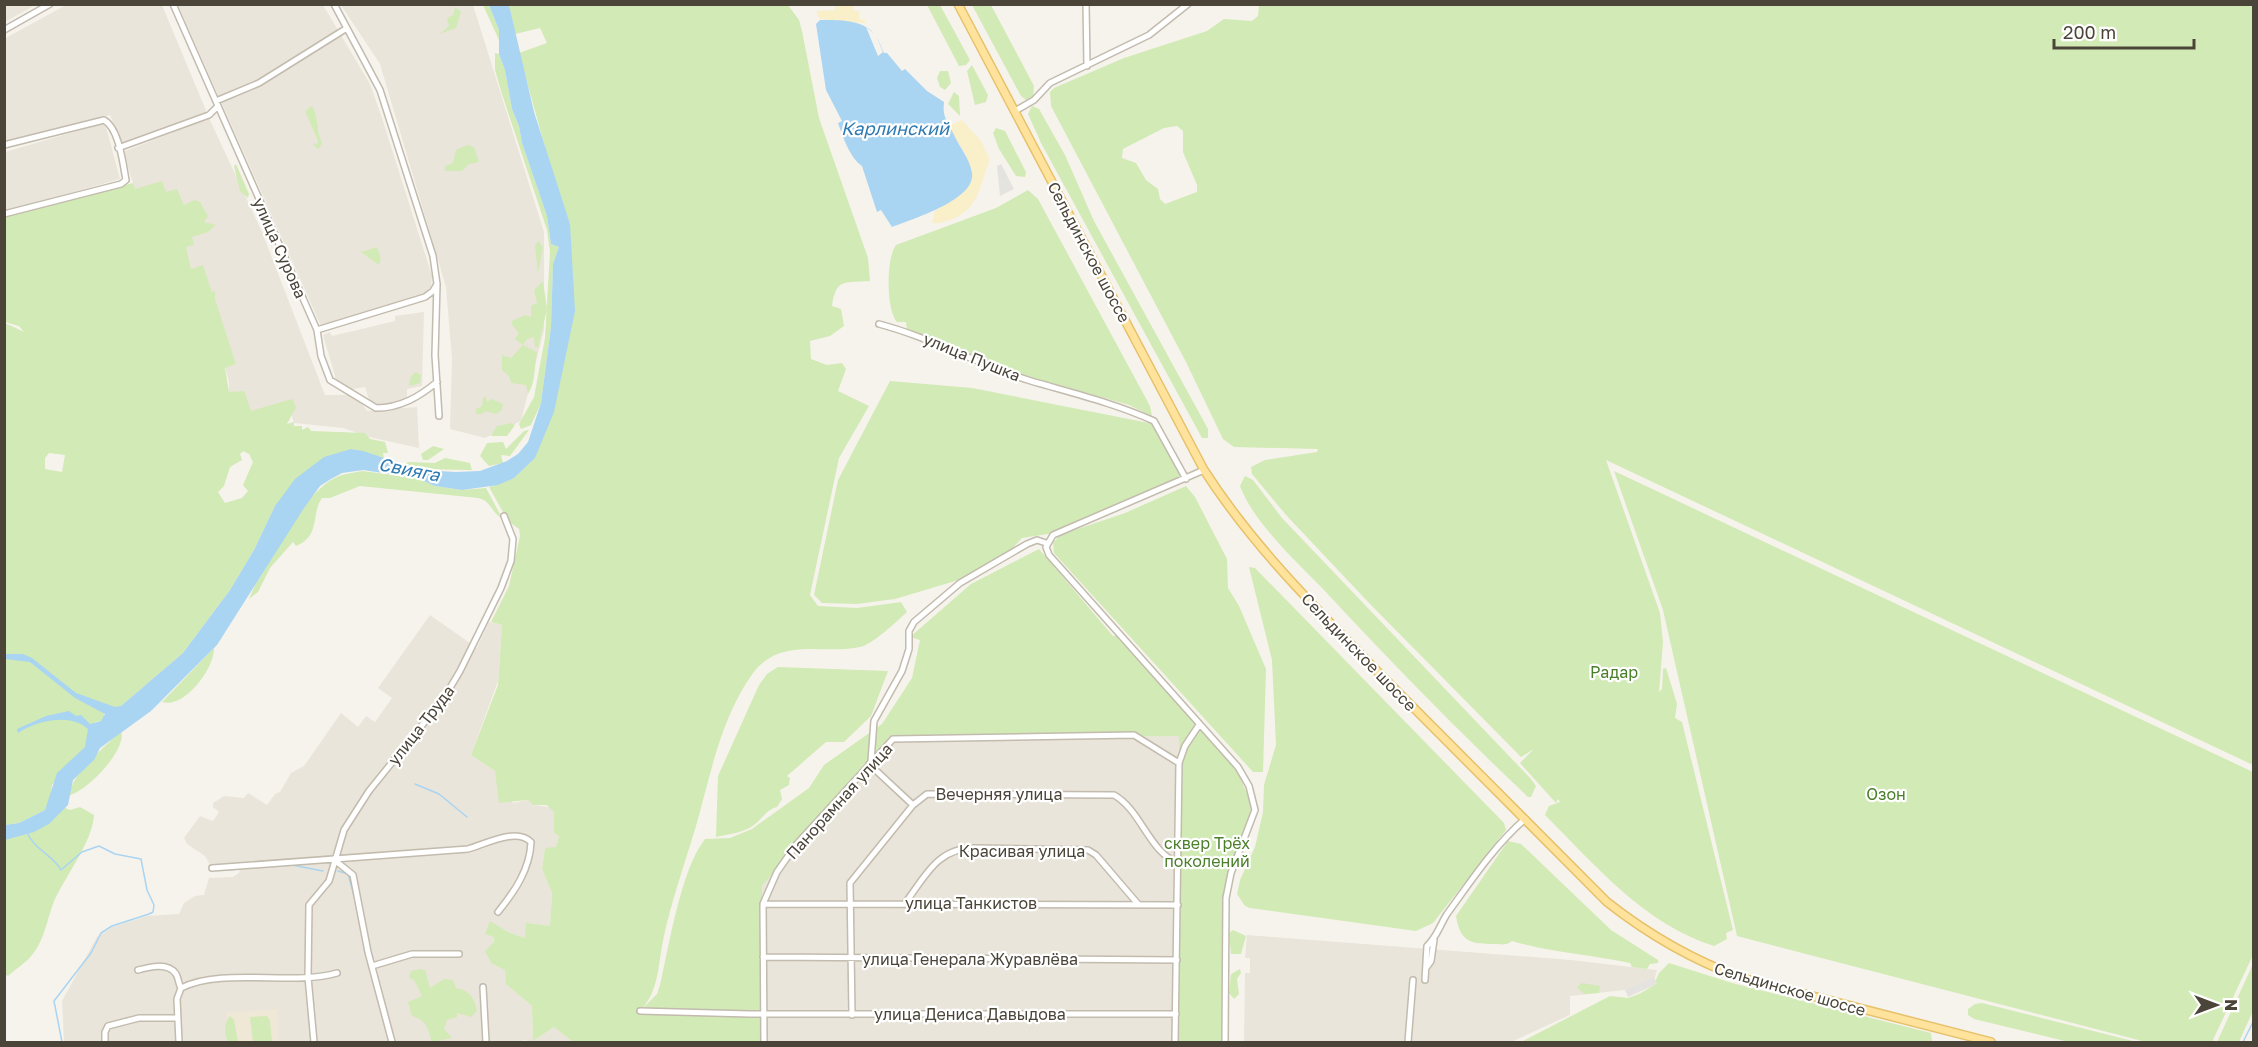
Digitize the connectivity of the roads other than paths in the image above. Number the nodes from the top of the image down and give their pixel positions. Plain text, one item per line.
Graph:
1 (50, 4) edge
2 (173, 4) edge
3 (334, 4) edge
4 (958, 4) edge
5 (1086, 4) edge
6 (1188, 4) edge
7 (347, 28) junction
8 (4, 30) edge
9 (1087, 66) junction
10 (217, 104) junction
11 (1015, 111) junction
12 (4, 145) edge
13 (118, 148) junction
14 (4, 214) edge
15 (437, 284) junction
16 (879, 324) dead end
17 (317, 330) junction
18 (437, 382) junction
19 (439, 416) dead end
20 (1204, 470) junction
21 (1186, 479) junction
22 (504, 516) dead end
23 (1046, 543) junction
24 (1199, 725) junction
25 (870, 762) junction
26 (1179, 763) junction
27 (913, 805) junction
28 (1525, 819) junction
29 (336, 861) junction
30 (1178, 863) junction
31 (212, 868) dead end
32 (906, 902) junction
33 (763, 904) junction
34 (852, 904) junction
35 (1138, 904) junction
36 (1178, 905) junction
37 (498, 912) dead end
38 (459, 954) dead end
39 (764, 957) junction
40 (851, 958) junction
41 (1177, 960) junction
42 (372, 966) junction
43 (138, 970) dead end
44 (337, 973) dead end
45 (308, 977) junction
46 (1413, 980) dead end
47 (1425, 980) dead end
48 (483, 987) dead end
49 (182, 988) junction
50 (640, 1011) dead end
51 (764, 1014) junction
52 (1176, 1014) junction
53 (852, 1015) junction
54 (177, 1018) junction
55 (105, 1042) edge
56 (179, 1042) edge
57 (314, 1042) edge
58 (392, 1042) edge
59 (486, 1042) edge
60 (765, 1042) edge
61 (1175, 1042) edge
62 (1225, 1042) edge
63 (1408, 1042) edge
64 (1991, 1042) edge

1 - 8 street
2 - 10 street, улица Сурова
3 - 7 street
4 - 11 main road, Сельдинское шоссе
5 - 9 street
6 - 9 street
7 - 10 street
7 - 15 street
9 - 11 street
10 - 13 street
10 - 17 street, улица Сурова
11 - 20 main road, Сельдинское шоссе
12 - 13 street
13 - 14 street
15 - 17 street
15 - 18 street
16 - 21 street, улица Пушка
17 - 18 street, улица Сурова
18 - 19 street
20 - 21 street
20 - 28 main road, Сельдинское шоссе
21 - 23 street
22 - 29 street, улица Труда
23 - 24 street
23 - 25 street
24 - 26 street
24 - 62 street
25 - 26 street, Панорамная улица
25 - 27 street
25 - 33 street, Панорамная улица
26 - 30 street
27 - 30 street, Вечерняя улица
27 - 34 street, Вечерняя улица
28 - 47 street
28 - 64 main road, Сельдинское шоссе
29 - 31 street
29 - 37 street
29 - 42 street
29 - 45 street, улица Труда
30 - 36 street
32 - 34 street, улица Танкистов
32 - 35 street, улица Танкистов
32 - 35 street, Красивая улица
33 - 34 street, улица Танкистов
33 - 39 street, Панорамная улица
34 - 40 street, Вечерняя улица
35 - 36 street, улица Танкистов
36 - 41 street
38 - 42 street
39 - 40 street, улица Генерала Журавлёва
39 - 51 street, Панорамная улица
40 - 41 street, улица Генерала Журавлёва
40 - 53 street, Вечерняя улица
41 - 52 street
42 - 58 street
43 - 49 street
44 - 45 street
45 - 49 street
45 - 57 street
46 - 63 street
48 - 59 street
49 - 54 street
50 - 51 street, улица Дениса Давыдова
51 - 53 street, улица Дениса Давыдова
51 - 60 street, Панорамная улица
52 - 53 street, улица Дениса Давыдова
52 - 61 street
54 - 55 street
54 - 56 street

